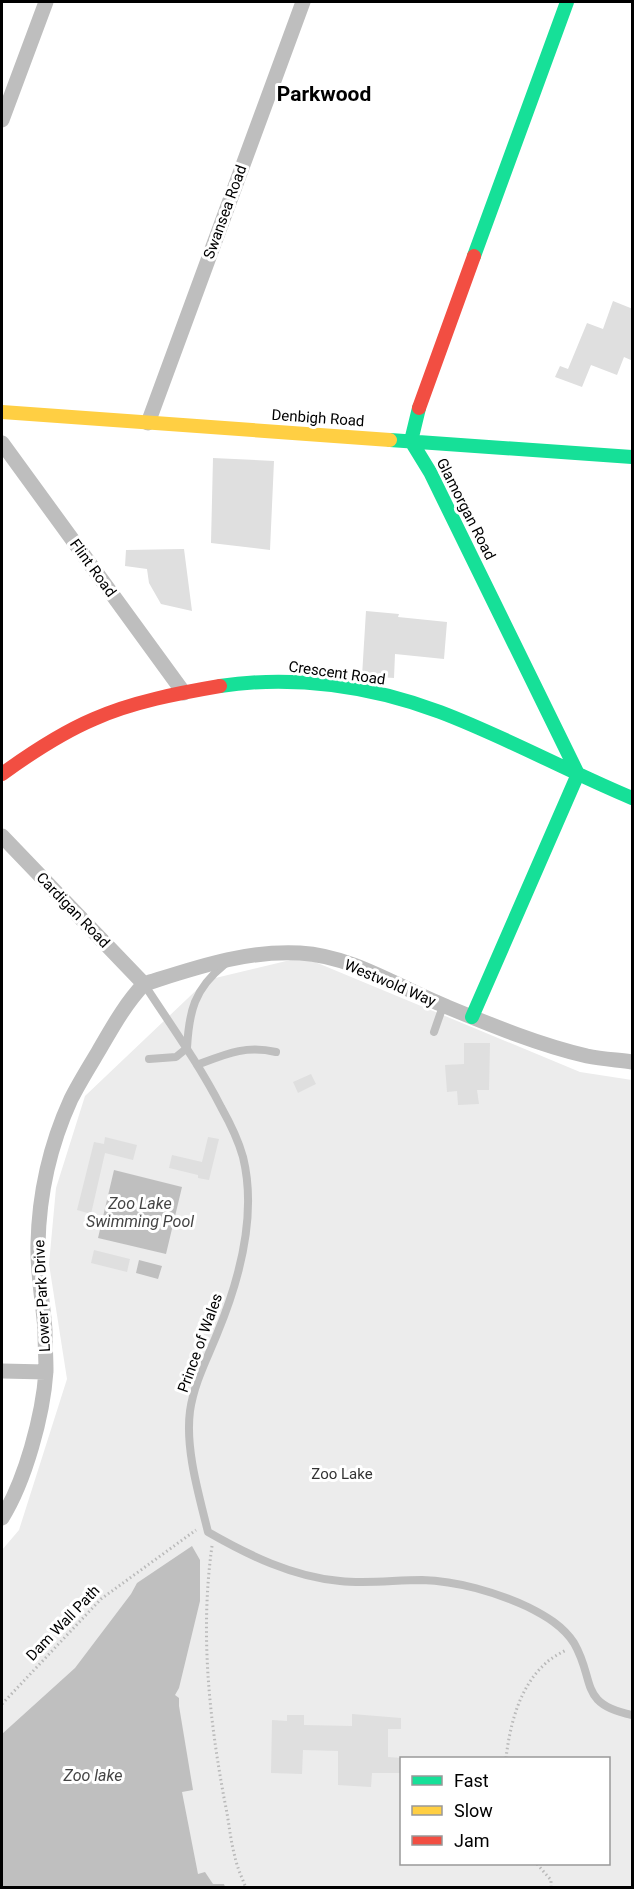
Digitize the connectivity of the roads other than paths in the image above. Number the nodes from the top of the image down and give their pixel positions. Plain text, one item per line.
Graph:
1 (46, 2) edge
2 (303, 2) edge
3 (567, 2) edge
4 (2, 120) edge
5 (2, 412) edge
6 (148, 423) junction
7 (411, 441) junction
8 (2, 443) edge
9 (633, 458) edge
10 (184, 693) junction
11 (2, 774) edge
12 (578, 774) junction
13 (633, 798) edge
14 (2, 836) edge
15 (232, 958) junction
16 (144, 984) junction
17 (443, 1006) junction
18 (472, 1017) junction
19 (434, 1032) dead end
20 (187, 1048) junction
21 (276, 1052) dead end
22 (149, 1059) dead end
23 (633, 1062) edge
24 (197, 1065) junction
25 (2, 1371) edge
26 (46, 1372) junction
27 (2, 1518) edge
28 (633, 1715) edge

1 - 4 street
2 - 6 street, Swansea Road
3 - 7 street
5 - 6 street, Denbigh Road
6 - 7 street, Denbigh Road
7 - 9 street, Denbigh Road
7 - 12 street, Glamorgan Road
8 - 10 street, Flint Road
10 - 11 street, Crescent Road
10 - 12 street, Crescent Road
12 - 13 street, Crescent Road
12 - 18 street
14 - 16 street, Cardigan Road
15 - 16 street, Westwold Way
15 - 17 street, Westwold Way
15 - 20 lane
16 - 20 lane, Prince of Wales
16 - 26 street, Lower Park Drive
17 - 18 street, Westwold Way
17 - 19 lane
18 - 23 street, Westwold Way
20 - 22 lane
20 - 24 lane, Prince of Wales
21 - 24 lane
24 - 28 lane, Prince of Wales
25 - 26 street
26 - 27 street, Lower Park Drive

